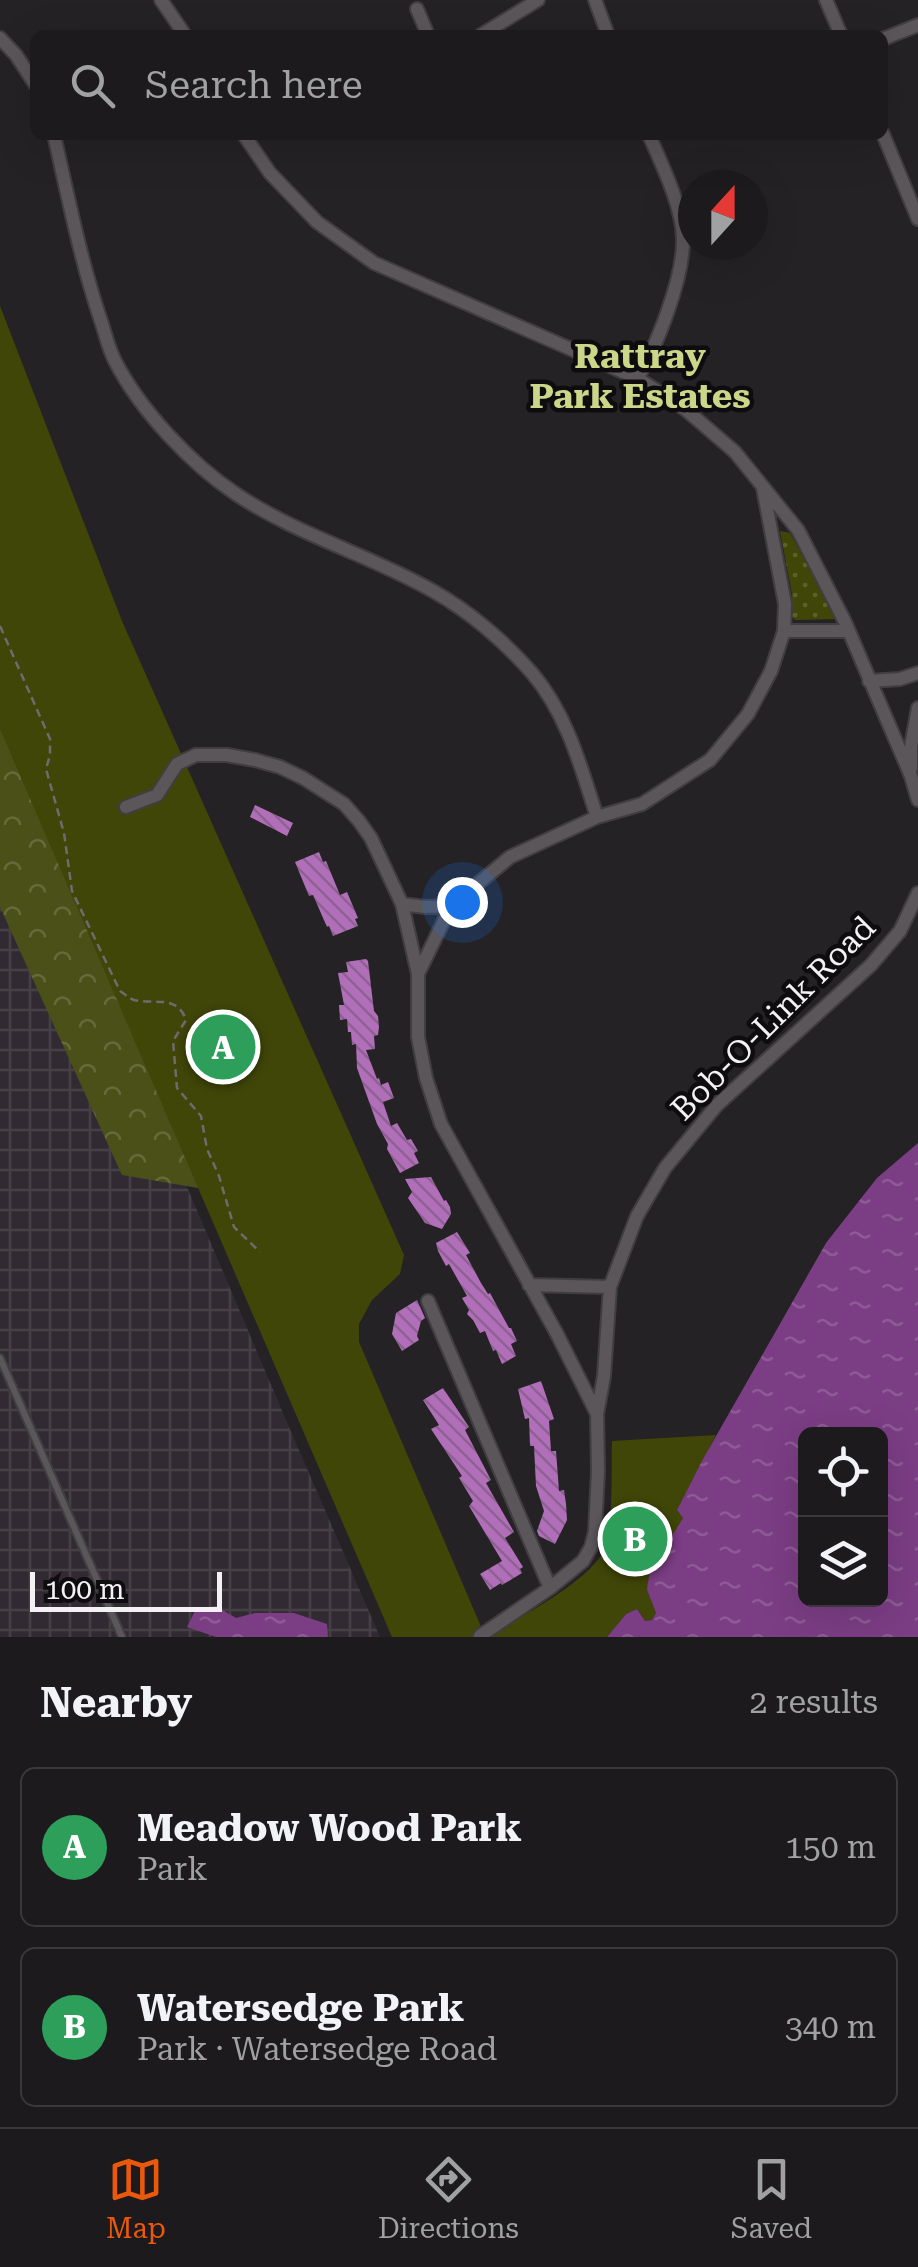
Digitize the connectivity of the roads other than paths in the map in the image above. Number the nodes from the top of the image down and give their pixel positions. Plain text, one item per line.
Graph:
1 (161, 0) edge
2 (538, 0) edge
3 (594, 0) edge
4 (826, 0) edge
5 (416, 9) dead end
6 (918, 25) edge
7 (182, 30) edge
8 (426, 30) edge
9 (489, 30) edge
10 (606, 30) edge
11 (840, 30) edge
12 (888, 37) edge
13 (0, 38) edge
14 (30, 76) edge
15 (55, 140) edge
16 (247, 140) edge
17 (651, 140) edge
18 (885, 140) edge
19 (918, 219) edge
20 (637, 378) junction
21 (763, 488) junction
22 (784, 631) junction
23 (847, 631) junction
24 (918, 672) edge
25 (869, 680) junction
26 (918, 708) edge
27 (911, 776) junction
28 (918, 800) edge
29 (126, 808) dead end
30 (596, 817) junction
31 (918, 893) edge
32 (402, 904) junction
33 (451, 906) junction
34 (418, 974) junction
35 (528, 1286) junction
36 (610, 1287) junction
37 (428, 1301) dead end
38 (0, 1358) edge
39 (597, 1414) junction
40 (550, 1588) junction
41 (480, 1636) edge
42 (122, 1637) edge

1 - 7 street
2 - 9 street
3 - 10 street
4 - 11 street
5 - 8 street
6 - 12 street
13 - 14 street
15 - 30 street
16 - 20 street
17 - 20 street
18 - 19 street
20 - 21 street
21 - 22 street
21 - 23 street
22 - 23 street
22 - 30 street
23 - 25 street
24 - 25 street
25 - 27 street
26 - 27 street
27 - 28 street
29 - 32 street
30 - 33 street
31 - 36 street, Bob-O-Link Road
32 - 33 street
32 - 34 street
33 - 34 street
34 - 35 street
35 - 36 street
35 - 39 street
36 - 39 street, Bob-O-Link Road
37 - 40 street
38 - 42 lane
39 - 40 street, Bob-O-Link Road
40 - 41 street, Bob-O-Link Road

